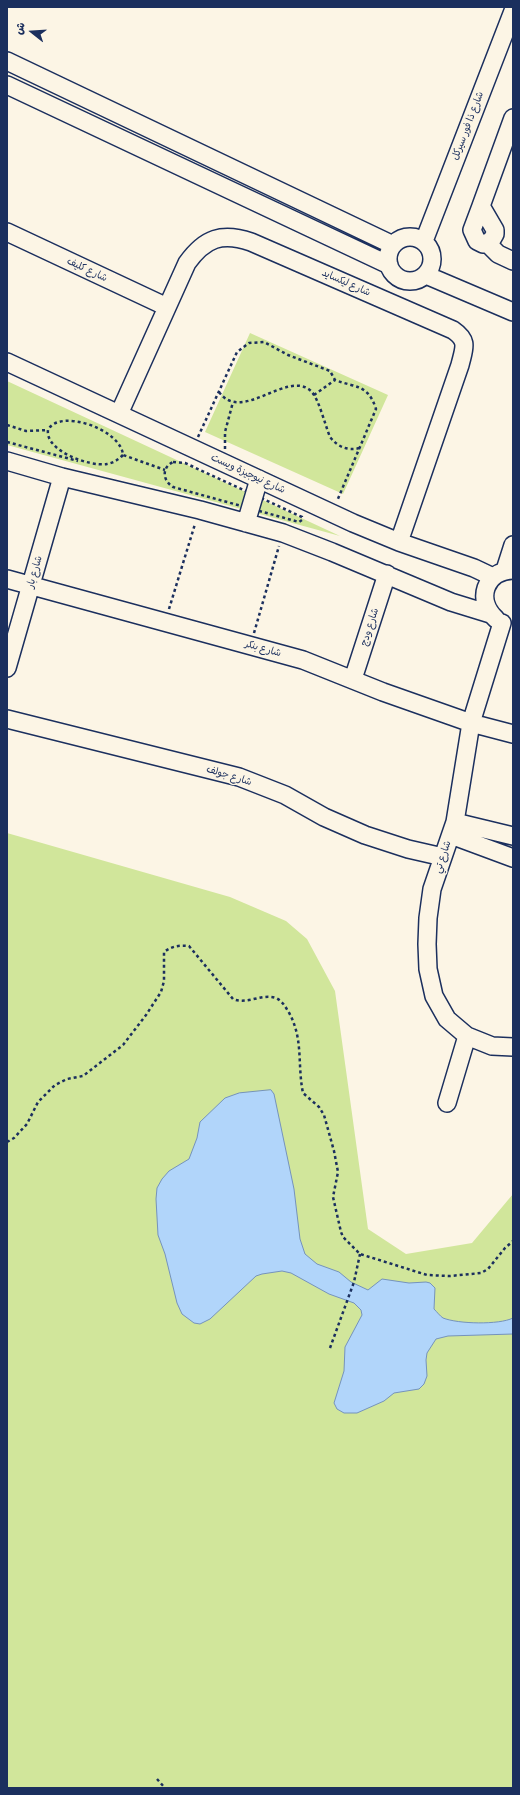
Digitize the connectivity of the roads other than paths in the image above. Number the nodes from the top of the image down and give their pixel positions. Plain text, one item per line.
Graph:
1 (513, 11) edge
2 (7, 61) edge
3 (7, 84) edge
4 (513, 118) edge
5 (7, 232) edge
6 (424, 241) junction
7 (393, 246) junction
8 (513, 261) edge
9 (389, 265) junction
10 (429, 270) junction
11 (513, 299) edge
12 (167, 307) junction
13 (513, 312) edge
14 (7, 362) edge
15 (119, 414) junction
16 (7, 461) edge
17 (62, 477) junction
18 (259, 479) junction
19 (250, 509) junction
20 (399, 542) junction
21 (513, 545) edge
22 (504, 572) edge
23 (386, 574) junction
24 (7, 579) edge
25 (31, 586) junction
26 (502, 620) edge
27 (7, 668) edge
28 (353, 679) junction
29 (7, 719) edge
30 (472, 723) junction
31 (513, 734) edge
32 (453, 828) junction
33 (513, 836) edge
34 (443, 857) junction
35 (513, 858) edge
36 (467, 1036) junction
37 (513, 1047) edge
38 (447, 1103) dead end

1 - 6 street, شارع ذا فور سيركل
2 - 7 street
3 - 9 street
4 - 8 street
5 - 12 street, شارع كليف
6 - 7 street
6 - 10 street
7 - 9 street
9 - 10 street
10 - 11 street
10 - 13 street
12 - 15 street, شارع ليكسايد
12 - 20 street, شارع ليكسايد
14 - 15 street, شارع نيوجيزة ويست
15 - 18 street, شارع نيوجيزة ويست
16 - 17 street
17 - 19 street
17 - 25 street, شارع بار
18 - 19 street
18 - 20 street, شارع نيوجيزة ويست
19 - 23 street
20 - 22 street, شارع نيوجيزة ويست
21 - 22 street
22 - 26 street
23 - 26 street
23 - 28 street, شارع ودج
24 - 25 street, شارع بنكر
25 - 27 street, شارع بار
25 - 28 street, شارع بنكر
26 - 30 street, شارع تي
28 - 30 street, شارع بنكر
29 - 34 street, شارع جولف
30 - 31 street, شارع بنكر
30 - 32 street, شارع تي
32 - 33 street
32 - 34 street, شارع تي
32 - 35 street
34 - 36 street, شارع تي
36 - 37 street, شارع تي
36 - 38 street

